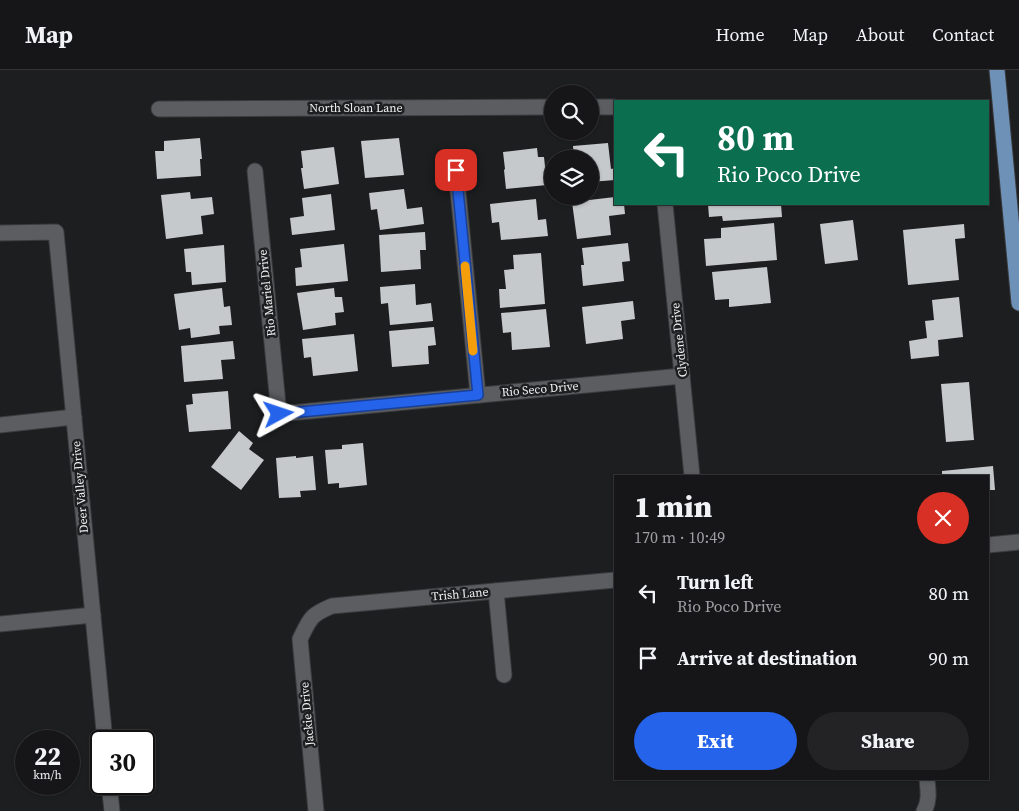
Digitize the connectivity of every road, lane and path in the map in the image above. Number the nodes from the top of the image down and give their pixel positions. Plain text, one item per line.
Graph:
1 (997, 70) edge
2 (544, 107) edge
3 (599, 107) edge
4 (614, 107) edge
5 (159, 110) dead end
6 (456, 170) dead end
7 (255, 171) dead end
8 (666, 205) edge
9 (0, 233) edge
10 (1019, 303) edge
11 (682, 376) junction
12 (478, 395) junction
13 (279, 414) joint
14 (74, 418) junction
15 (0, 425) edge
16 (692, 475) edge
17 (1019, 542) edge
18 (989, 545) edge
19 (614, 580) edge
20 (496, 591) junction
21 (93, 615) junction
22 (310, 620) joint
23 (0, 624) edge
24 (504, 675) dead end
25 (104, 730) edge
26 (927, 780) edge
27 (110, 795) edge
28 (112, 811) edge
29 (316, 811) edge
30 (924, 811) edge

1 - 10 main road
2 - 5 street, North Sloan Lane
3 - 4 street
6 - 12 street
7 - 13 street, Rio Mariel Drive
8 - 11 street, Clydene Drive
9 - 14 street, Deer Valley Drive
11 - 12 street, Rio Seco Drive
11 - 16 street, Clydene Drive
12 - 13 street, Rio Seco Drive
14 - 15 street
14 - 21 street, Deer Valley Drive
17 - 18 street
19 - 20 street, Trish Lane
20 - 22 street, Trish Lane
20 - 24 street
21 - 23 street
21 - 25 street, Deer Valley Drive
22 - 29 street, Jackie Drive
26 - 30 street
27 - 28 street

